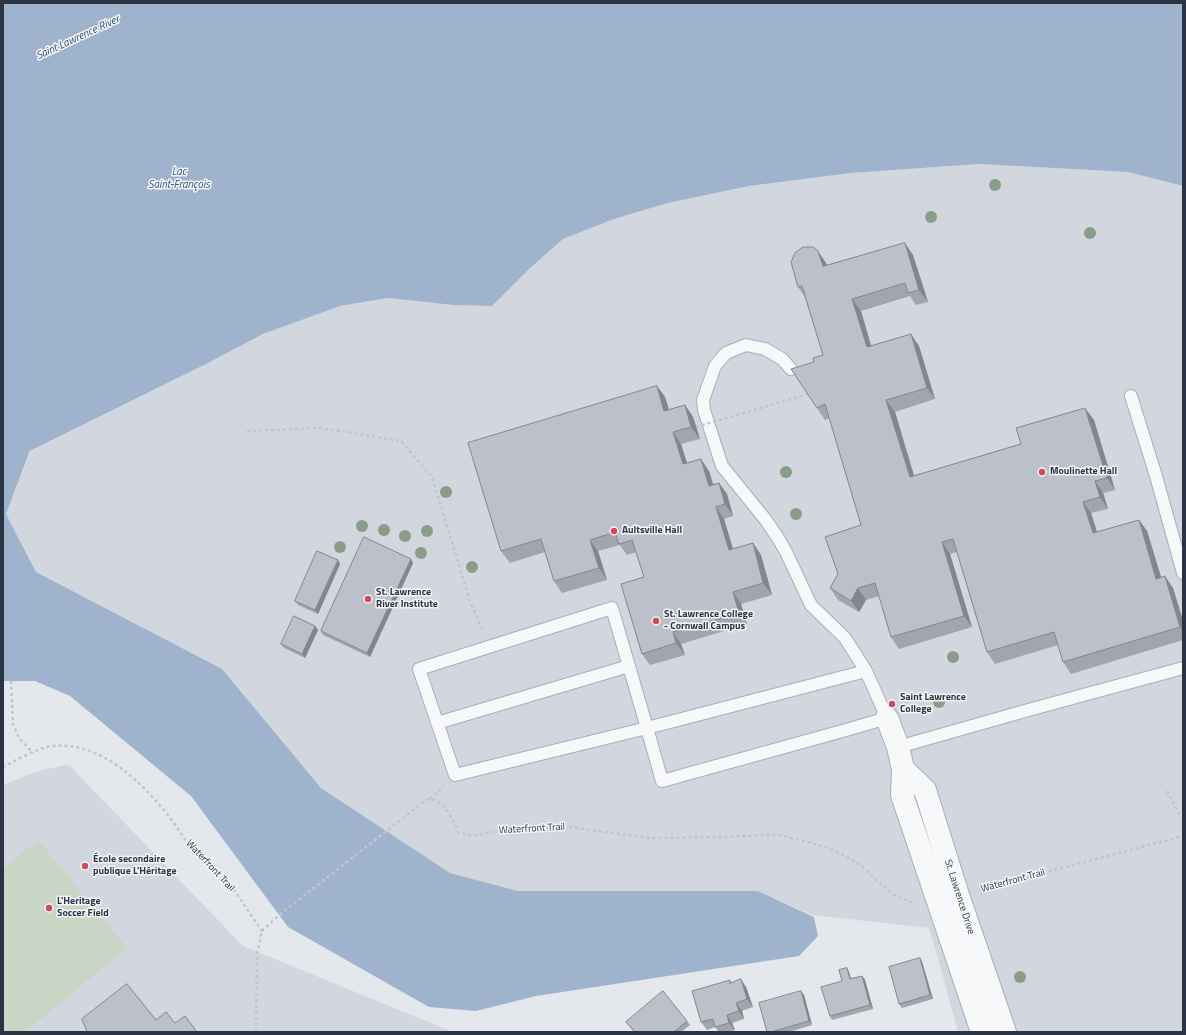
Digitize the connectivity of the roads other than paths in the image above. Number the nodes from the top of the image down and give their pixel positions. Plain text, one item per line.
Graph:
1 (791, 369) edge
2 (1131, 396) dead end
3 (1183, 573) edge
4 (629, 666) junction
5 (1183, 668) edge
6 (866, 671) junction
7 (886, 718) junction
8 (438, 723) junction
9 (647, 728) junction
10 (898, 747) junction
11 (903, 768) junction
12 (993, 1030) edge

1 - 6 lane
2 - 3 lane
4 - 8 lane
4 - 8 lane
4 - 9 lane
5 - 10 lane
6 - 7 lane
6 - 9 lane
7 - 9 lane
7 - 10 street, St. Lawrence Drive
8 - 9 lane
10 - 11 street, St. Lawrence Drive
11 - 12 street, St. Lawrence Drive
11 - 12 street, St. Lawrence Drive

